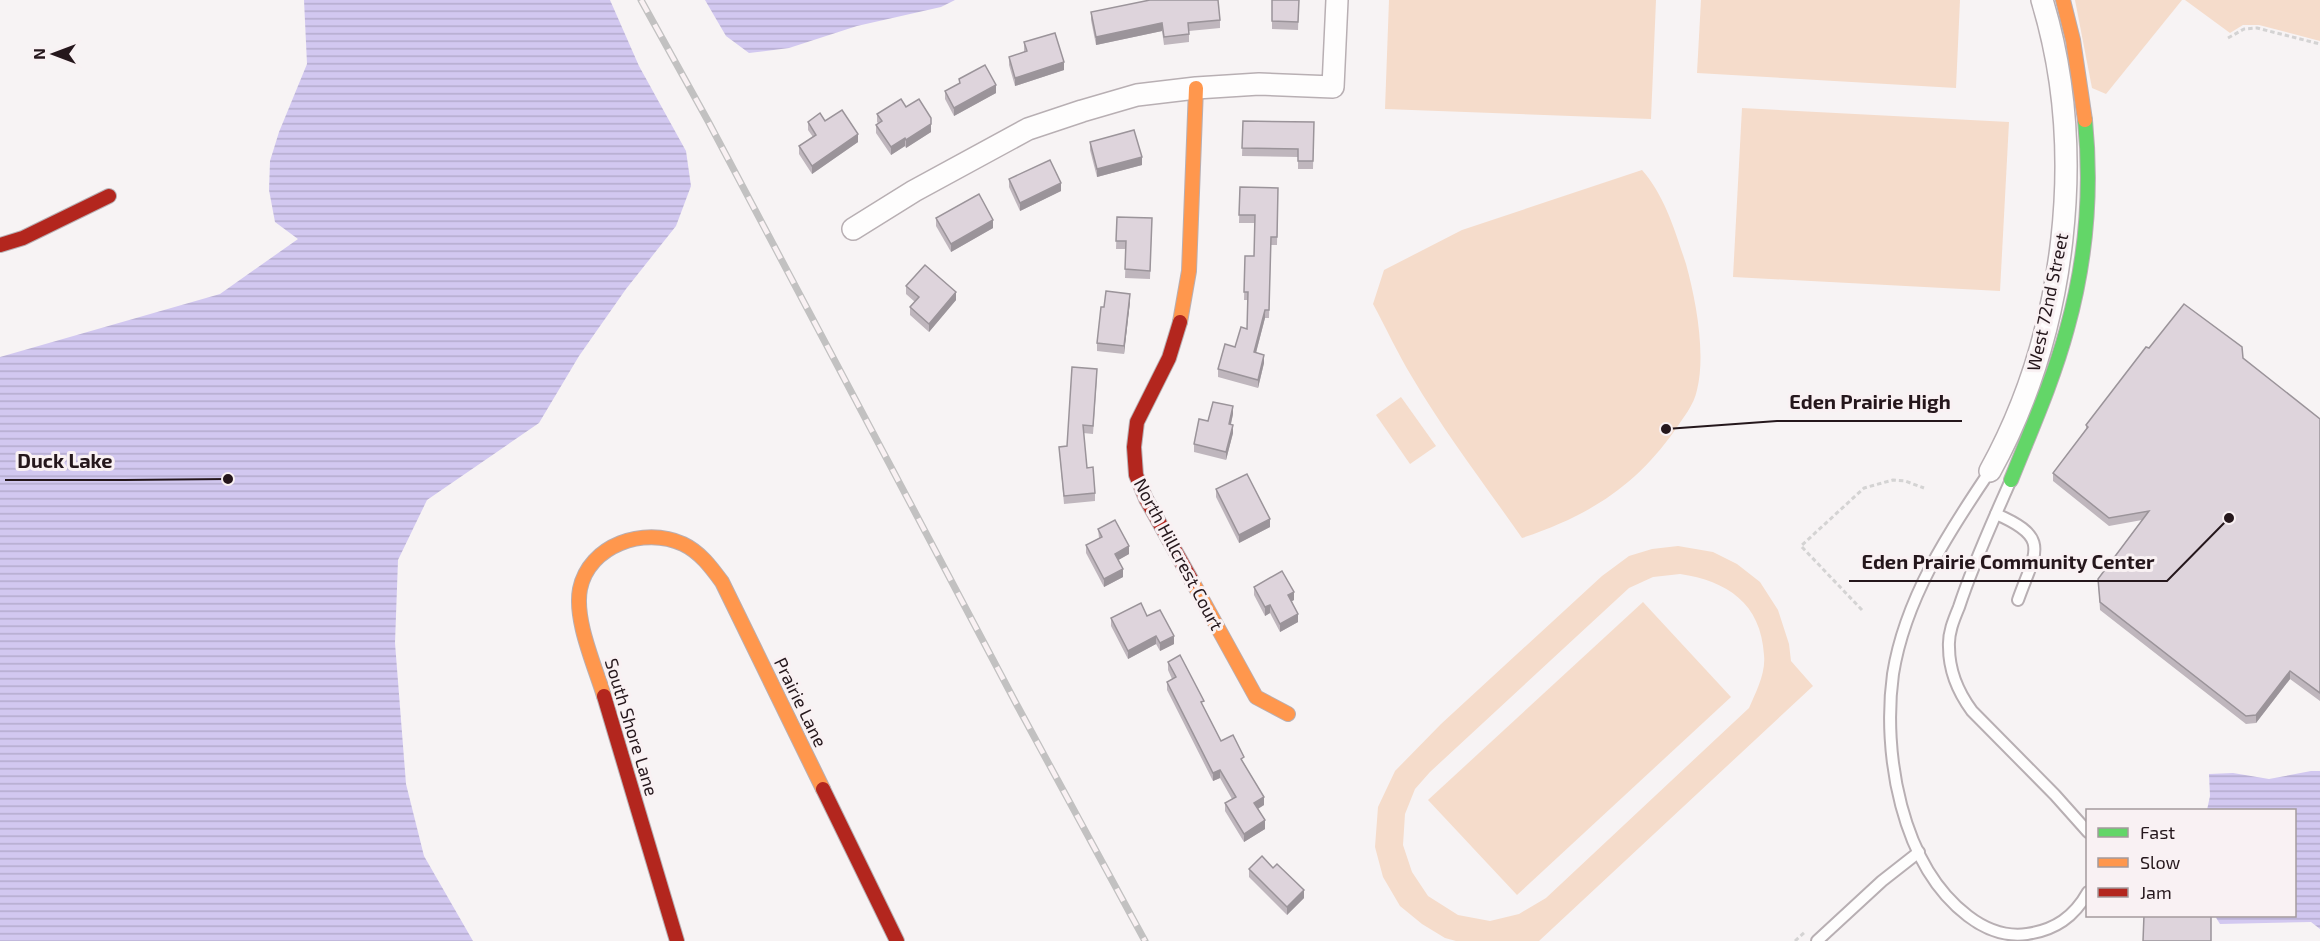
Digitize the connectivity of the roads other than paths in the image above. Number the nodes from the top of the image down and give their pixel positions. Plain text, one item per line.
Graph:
1 (1337, 0) edge
2 (2042, 0) edge
3 (2063, 0) edge
4 (1196, 88) junction
5 (109, 196) dead end
6 (853, 229) dead end
7 (0, 245) edge
8 (1990, 471) joint
9 (2011, 480) joint
10 (1996, 514) junction
11 (626, 541) joint
12 (2018, 600) dead end
13 (1288, 714) dead end
14 (2086, 830) edge
15 (1919, 852) junction
16 (2086, 895) edge
17 (678, 941) edge
18 (897, 941) edge
19 (1817, 941) edge

1 - 4 street
2 - 8 street, West 72nd Street
3 - 9 street, West 72nd Street
4 - 6 street
4 - 13 street, North Hillcrest Court
5 - 7 street
8 - 15 lane, West 72nd Street
9 - 10 lane, West 72nd Street
10 - 12 lane
10 - 14 lane, West 72nd Street
11 - 17 street, South Shore Lane
11 - 18 street, Prairie Lane
15 - 16 lane, West 72nd Street
15 - 19 lane

